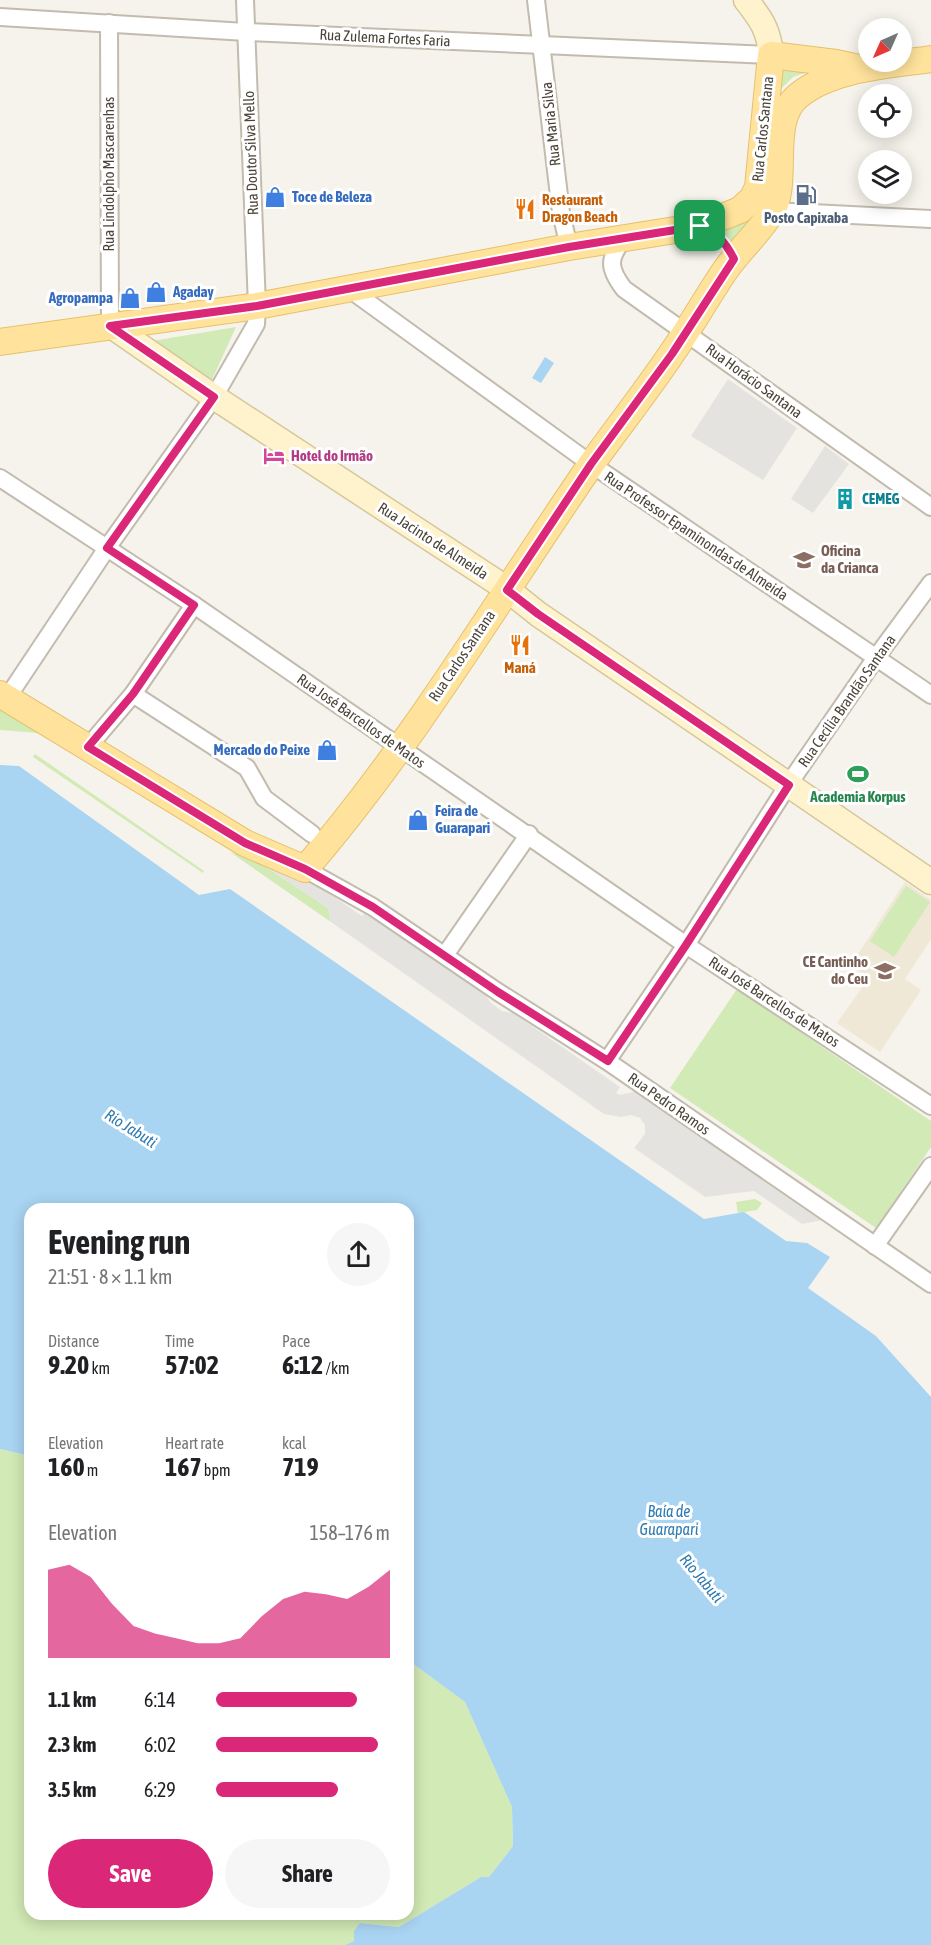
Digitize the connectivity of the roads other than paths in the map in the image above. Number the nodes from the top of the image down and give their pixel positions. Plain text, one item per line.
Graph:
1 (245, 0) edge
2 (536, 0) edge
3 (746, 0) edge
4 (0, 17) edge
5 (109, 23) junction
6 (246, 32) junction
7 (543, 45) junction
8 (771, 55) junction
9 (931, 59) edge
10 (912, 62) edge
11 (858, 68) edge
12 (858, 70) edge
13 (772, 211) junction
14 (931, 219) edge
15 (700, 226) junction
16 (624, 238) junction
17 (569, 247) junction
18 (734, 259) junction
19 (348, 288) junction
20 (257, 306) junction
21 (110, 326) junction
22 (686, 332) junction
23 (0, 342) edge
24 (214, 397) junction
25 (591, 464) junction
26 (0, 478) edge
27 (931, 507) edge
28 (107, 548) junction
29 (931, 583) edge
30 (507, 590) junction
31 (194, 605) junction
32 (875, 659) junction
33 (133, 694) junction
34 (931, 695) edge
35 (4, 696) edge
36 (88, 747) junction
37 (400, 748) junction
38 (789, 785) junction
39 (312, 834) dead end
40 (529, 834) junction
41 (305, 869) junction
42 (931, 882) edge
43 (686, 945) junction
44 (445, 955) junction
45 (608, 1061) junction
46 (931, 1106) edge
47 (931, 1166) edge
48 (875, 1246) junction
49 (931, 1284) edge

1 - 6 street, Rua Doutor Silva Mello
2 - 7 street, Rua Maria Silva
3 - 8 street
4 - 5 street, Rua Zulema Fortes Faria
5 - 6 street, Rua Zulema Fortes Faria
5 - 21 street, Rua Lindolpho Mascarenhas
6 - 7 street, Rua Zulema Fortes Faria
6 - 20 street, Rua Doutor Silva Mello
7 - 8 street, Rua Zulema Fortes Faria
7 - 17 street, Rua Maria Silva
8 - 11 main road, Rua Carlos Santana
8 - 15 main road, Rua Carlos Santana
9 - 10 main road, Rua Carlos Santana
12 - 13 main road, Rua Carlos Santana
13 - 14 street
13 - 18 main road, Rua Carlos Santana
15 - 16 main road, Rua Carlos Santana
15 - 18 main road
16 - 17 main road, Rua Carlos Santana
16 - 22 street, Rua Horácio Santana
17 - 19 main road, Rua Carlos Santana
18 - 22 main road, Rua Carlos Santana
19 - 20 main road, Rua Carlos Santana
19 - 25 street, Rua Professor Epaminondas de Almeida
20 - 21 main road, Rua Carlos Santana
20 - 24 street, Rua Doutor Silva Mello
21 - 23 main road, Rua Carlos Santana
21 - 24 street, Rua Jacinto de Almeida
22 - 25 main road, Rua Carlos Santana
22 - 27 street, Rua Horácio Santana
24 - 28 street, Rua Doutor Silva Mello
24 - 30 street, Rua Jacinto de Almeida
25 - 30 main road, Rua Carlos Santana
25 - 32 street, Rua Professor Epaminondas de Almeida
26 - 28 street, Rua José Barcellos de Matos
28 - 31 street, Rua José Barcellos de Matos
28 - 35 street, Rua Doutor Silva Mello
29 - 32 street, Rua Cecília Brandão Santana
30 - 37 main road, Rua Carlos Santana
30 - 38 street, Rua Jacinto de Almeida
31 - 33 street
31 - 37 street, Rua José Barcellos de Matos
32 - 34 street, Rua Professor Epaminondas de Almeida
32 - 38 street, Rua Cecília Brandão Santana
33 - 36 street
33 - 39 street
35 - 36 main road, Rua Pedro Ramos
36 - 41 main road, Rua Pedro Ramos
37 - 40 street, Rua José Barcellos de Matos
37 - 41 main road, Rua Carlos Santana
38 - 42 street, Rua Jacinto de Almeida
38 - 43 street, Rua Cecília Brandão Santana
40 - 43 street, Rua José Barcellos de Matos
40 - 44 street
41 - 44 street, Rua Pedro Ramos
43 - 45 street, Rua Cecília Brandão Santana
43 - 46 street, Rua José Barcellos de Matos
44 - 45 street, Rua Pedro Ramos
45 - 48 street, Rua Pedro Ramos
47 - 48 street
48 - 49 street, Rua Pedro Ramos

